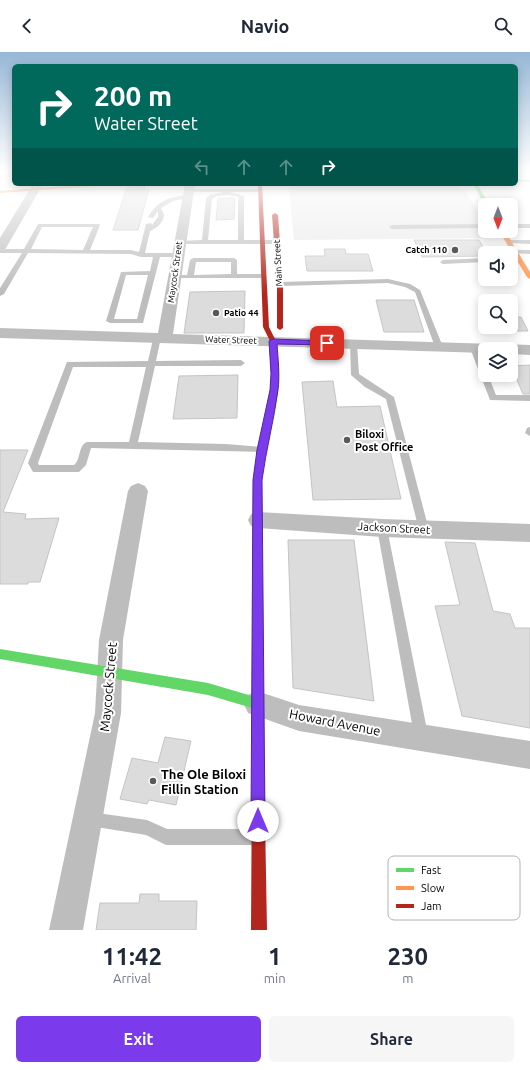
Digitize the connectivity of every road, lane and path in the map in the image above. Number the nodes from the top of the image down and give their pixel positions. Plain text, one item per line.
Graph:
1 (22, 212) edge
2 (154, 212) edge
3 (161, 212) edge
4 (184, 212) edge
5 (207, 212) edge
6 (241, 212) edge
7 (261, 212) edge
8 (275, 212) edge
9 (151, 217) dead end
10 (478, 226) edge
11 (518, 226) edge
12 (530, 226) edge
13 (392, 227) dead end
14 (506, 238) edge
15 (205, 242) junction
16 (241, 242) junction
17 (262, 242) junction
18 (277, 242) junction
19 (509, 242) junction
20 (530, 242) edge
21 (510, 246) edge
22 (0, 248) edge
23 (178, 249) junction
24 (27, 250) junction
25 (0, 251) edge
26 (86, 251) junction
27 (530, 252) edge
28 (141, 255) junction
29 (156, 255) junction
30 (518, 257) edge
31 (478, 260) edge
32 (443, 262) dead end
33 (518, 262) edge
34 (152, 273) junction
35 (264, 276) junction
36 (174, 277) junction
37 (190, 277) junction
38 (234, 277) junction
39 (530, 277) edge
40 (280, 284) junction
41 (0, 294) edge
42 (108, 328) junction
43 (0, 332) edge
44 (161, 337) junction
45 (273, 341) junction
46 (353, 344) junction
47 (439, 347) junction
48 (474, 348) junction
49 (478, 348) edge
50 (518, 349) edge
51 (530, 350) edge
52 (241, 363) dead end
53 (151, 364) junction
54 (530, 398) edge
55 (132, 446) junction
56 (261, 450) junction
57 (138, 491) dead end
58 (258, 520) junction
59 (382, 528) junction
60 (424, 530) junction
61 (530, 533) edge
62 (0, 654) edge
63 (110, 672) junction
64 (257, 704) junction
65 (421, 737) junction
66 (530, 755) edge
67 (88, 819) junction
68 (258, 837) junction
69 (66, 930) edge
70 (259, 930) edge

1 - 22 street
2 - 9 lane
3 - 28 lane
4 - 23 street, Maycock Street
5 - 15 lane
6 - 16 lane
7 - 17 street, Main Street
8 - 18 street, Main Street
10 - 13 lane
11 - 12 lane
14 - 19 street
15 - 16 lane
15 - 23 lane
16 - 17 lane
17 - 18 lane
17 - 35 street, Main Street
18 - 40 street, Main Street
19 - 20 lane
19 - 21 street
23 - 29 lane
23 - 36 street, Maycock Street
24 - 25 lane
24 - 26 lane
24 - 26 lane
24 - 41 lane
26 - 28 lane
27 - 30 lane
28 - 29 lane
29 - 34 lane
31 - 32 lane
33 - 39 street
34 - 42 lane
34 - 42 lane
35 - 38 lane
35 - 45 street, Main Street
36 - 37 lane
36 - 44 street, Maycock Street
37 - 38 lane
37 - 38 lane
40 - 45 street, Main Street
40 - 47 lane
42 - 43 street, Water Street
42 - 44 street, Water Street
44 - 45 street, Water Street
44 - 53 lane
45 - 46 street, Water Street
45 - 56 street, Main Street
46 - 47 street, Water Street
46 - 60 lane
47 - 48 street, Water Street
48 - 49 street, Water Street
48 - 54 lane
50 - 51 street, Water Street
52 - 53 lane
53 - 55 lane
53 - 55 lane
55 - 56 lane
56 - 58 street, Main Street
57 - 63 street, Maycock Street
58 - 59 street, Jackson Street
58 - 64 street, Main Street
59 - 60 street, Jackson Street
59 - 65 lane
60 - 61 street, Jackson Street
62 - 63 street, Howard Avenue
63 - 64 street, Howard Avenue
63 - 67 street, Maycock Street
64 - 65 street, Howard Avenue
64 - 68 street, Main Street
65 - 66 street, Howard Avenue
67 - 68 lane
67 - 69 street, Maycock Street
68 - 70 street, Main Street

